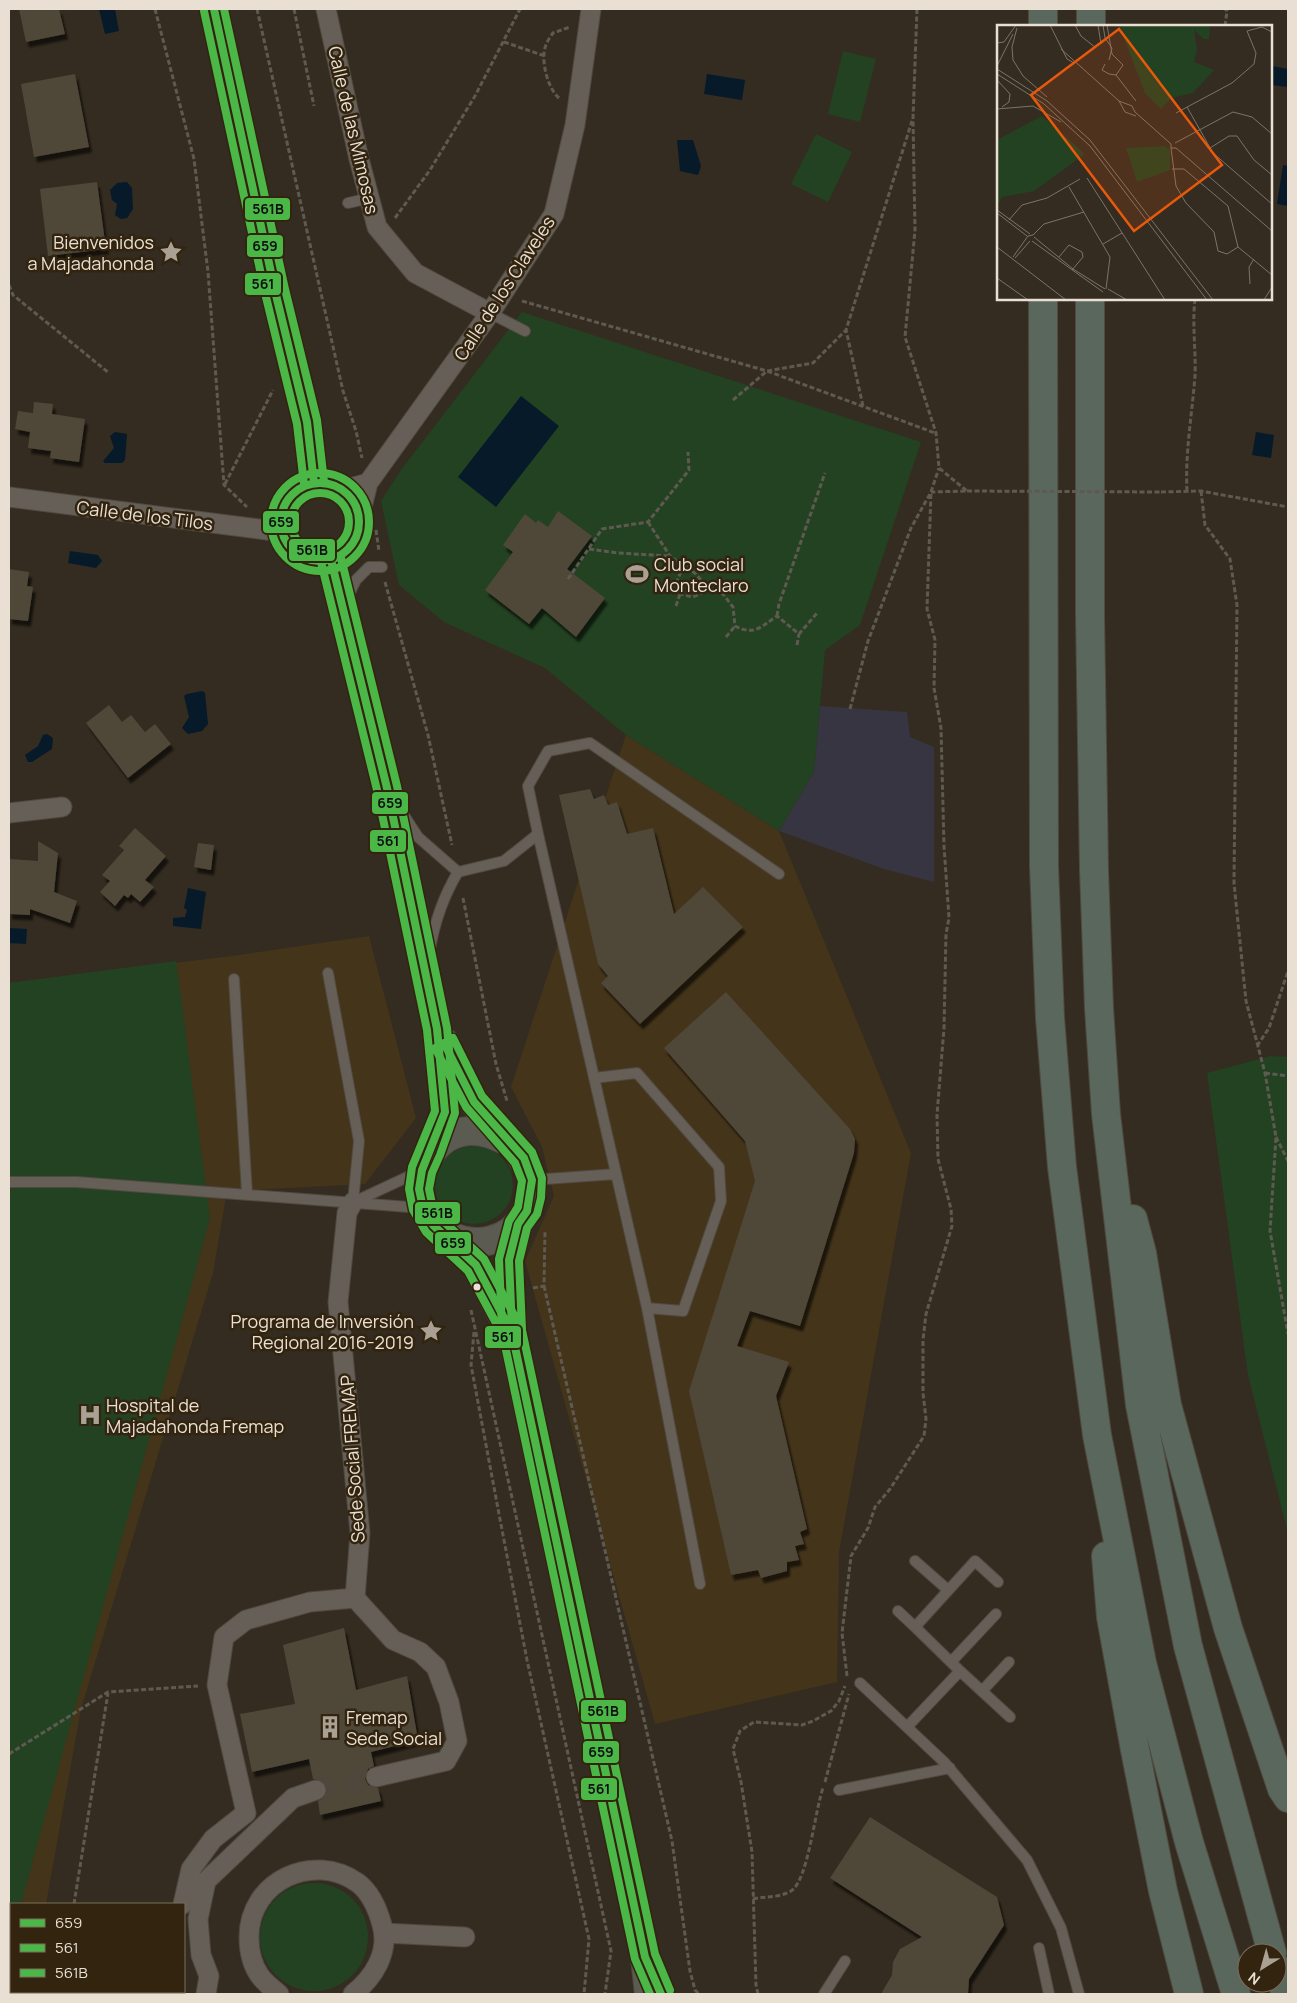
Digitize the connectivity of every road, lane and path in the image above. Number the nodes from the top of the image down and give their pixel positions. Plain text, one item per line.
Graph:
1 (154, 9) edge
2 (214, 9) edge
3 (294, 9) edge
4 (326, 9) edge
5 (520, 9) edge
6 (917, 9) edge
7 (1043, 9) edge
8 (1091, 9) edge
9 (1227, 9) edge
10 (590, 18) edge
11 (1043, 25) edge
12 (1091, 25) edge
13 (1225, 25) edge
14 (504, 42) junction
15 (545, 56) junction
16 (314, 106) dead end
17 (576, 113) junction
18 (912, 118) junction
19 (370, 198) junction
20 (348, 203) dead end
21 (382, 232) junction
22 (9, 285) edge
23 (502, 294) junction
24 (1043, 300) edge
25 (1090, 300) edge
26 (1195, 300) edge
27 (490, 313) junction
28 (846, 330) junction
29 (525, 331) dead end
30 (767, 371) junction
31 (109, 372) dead end
32 (295, 374) junction
33 (733, 400) dead end
34 (863, 406) junction
35 (936, 433) junction
36 (688, 452) dead end
37 (939, 468) junction
38 (825, 473) dead end
39 (314, 484) junction
40 (356, 486) junction
41 (967, 491) junction
42 (1187, 491) junction
43 (1201, 491) junction
44 (931, 492) junction
45 (9, 497) edge
46 (1288, 507) edge
47 (648, 522) junction
48 (282, 532) junction
49 (589, 549) junction
50 (639, 554) junction
51 (670, 556) junction
52 (638, 559) dead end
53 (331, 560) junction
54 (684, 565) junction
55 (382, 566) dead end
56 (568, 579) dead end
57 (709, 590) junction
58 (680, 594) junction
59 (676, 606) dead end
60 (818, 612) dead end
61 (777, 616) junction
62 (347, 624) junction
63 (735, 626) junction
64 (799, 634) junction
65 (726, 637) dead end
66 (797, 644) dead end
67 (850, 710) dead end
68 (387, 788) junction
69 (62, 807) dead end
70 (9, 813) edge
71 (538, 834) junction
72 (458, 872) junction
73 (779, 874) dead end
74 (1288, 971) edge
75 (328, 973) dead end
76 (426, 974) junction
77 (234, 979) dead end
78 (437, 1029) junction
79 (1258, 1046) junction
80 (1265, 1073) junction
81 (1288, 1076) edge
82 (594, 1078) junction
83 (1106, 1114) junction
84 (1276, 1138) junction
85 (509, 1142) junction
86 (427, 1161) junction
87 (1288, 1161) edge
88 (616, 1174) junction
89 (532, 1180) junction
90 (9, 1182) edge
91 (247, 1193) junction
92 (353, 1202) junction
93 (423, 1208) junction
94 (518, 1224) junction
95 (448, 1237) junction
96 (544, 1286) dead end
97 (647, 1308) junction
98 (475, 1327) dead end
99 (512, 1333) junction
100 (1288, 1334) edge
101 (1097, 1435) junction
102 (915, 1561) dead end
103 (998, 1582) dead end
104 (700, 1584) dead end
105 (948, 1590) junction
106 (354, 1598) junction
107 (898, 1611) dead end
108 (996, 1614) dead end
109 (915, 1627) junction
110 (951, 1662) junction
111 (1009, 1662) dead end
112 (846, 1671) junction
113 (960, 1671) junction
114 (860, 1683) dead end
115 (217, 1685) junction
116 (982, 1691) junction
117 (108, 1692) junction
118 (1010, 1717) dead end
119 (907, 1727) junction
120 (9, 1754) edge
121 (950, 1768) junction
122 (376, 1777) tunnel mouth
123 (316, 1790) tunnel mouth
124 (839, 1790) dead end
125 (293, 1798) junction
126 (1288, 1798) edge
127 (246, 1813) junction
128 (753, 1899) junction
129 (74, 1903) edge
130 (183, 1903) edge
131 (384, 1932) junction
132 (465, 1937) dead end
133 (1269, 1943) edge
134 (1039, 1948) dead end
135 (645, 1957) junction
136 (845, 1960) dead end
137 (206, 1994) edge
138 (279, 1994) edge
139 (353, 1994) edge
140 (584, 1994) edge
141 (649, 1994) edge
142 (661, 1994) edge
143 (699, 1994) edge
144 (758, 1994) edge
145 (824, 1994) edge
146 (1049, 1994) edge
147 (1079, 1994) edge
148 (1189, 1994) edge
149 (1236, 1994) edge

1 - 32 path
2 - 32 street
3 - 16 path
4 - 19 street, Calle de las Mimosas
5 - 14 path
6 - 18 path
7 - 11 highway
8 - 12 highway
9 - 13 path
10 - 15 path
10 - 17 street, Calle de los Claveles
14 - 15 path
14 - 21 path
15 - 17 path
17 - 23 street, Calle de los Claveles
18 - 28 path
18 - 35 path
19 - 20 lane
19 - 21 street, Calle de las Mimosas
21 - 27 street, Calle de las Mimosas
22 - 31 path
23 - 27 street, Calle de los Claveles
23 - 30 path
24 - 101 highway
25 - 83 highway
26 - 42 path
27 - 29 lane
27 - 40 street, Calle de los Claveles
28 - 30 path
28 - 34 path
30 - 33 path
30 - 34 path
32 - 39 street
34 - 35 path
35 - 37 path
36 - 47 path
37 - 41 path
37 - 44 path
38 - 61 path
39 - 40 street
39 - 48 street
40 - 53 street
41 - 42 path, bridge
41 - 44 path
42 - 43 path
43 - 46 path
43 - 79 path
44 - 67 path
44 - 112 path
45 - 48 street, Calle de los Tilos
47 - 49 path
47 - 51 path
48 - 53 street
49 - 50 path
49 - 56 path
50 - 51 path
50 - 52 path
51 - 54 path
53 - 62 street
54 - 57 path
54 - 58 path
55 - 62 lane
57 - 58 path
57 - 63 path
58 - 59 path
60 - 64 path
61 - 63 path
61 - 64 path
62 - 68 street
63 - 65 path
64 - 66 path
68 - 72 lane
68 - 76 street
69 - 70 street
71 - 72 lane
71 - 73 lane
71 - 82 lane
72 - 76 lane
74 - 79 path
75 - 92 lane
76 - 78 street
77 - 91 lane
78 - 85 street
78 - 86 street
79 - 80 path
80 - 81 path
80 - 84 path
82 - 88 lane
82 - 97 lane
83 - 126 highway
83 - 133 highway
84 - 87 path
84 - 100 path
85 - 86 street
85 - 89 street
86 - 92 lane
86 - 93 street
88 - 89 lane
88 - 97 lane
89 - 94 street
90 - 91 lane
91 - 92 lane
92 - 93 lane
92 - 106 street, Sede Social FREMAP
93 - 95 street
94 - 95 street
94 - 99 street
95 - 99 street
96 - 143 path
97 - 104 lane
98 - 140 path
99 - 135 street
101 - 148 highway
101 - 149 highway
102 - 105 lane
103 - 105 lane
105 - 109 lane
106 - 115 street
106 - 122 street
107 - 109 lane
108 - 110 lane
109 - 110 lane
110 - 113 lane
111 - 116 lane
112 - 128 path
112 - 128 path
113 - 116 lane
113 - 119 lane
114 - 119 lane
115 - 117 path
115 - 127 street
116 - 118 lane
117 - 120 path
117 - 129 path
119 - 121 lane
121 - 124 lane
121 - 147 lane
123 - 125 street
125 - 127 street
125 - 137 street
127 - 130 street
128 - 144 path
131 - 132 street
131 - 138 street
131 - 139 street
134 - 146 lane
135 - 141 street
135 - 142 street
136 - 145 lane

